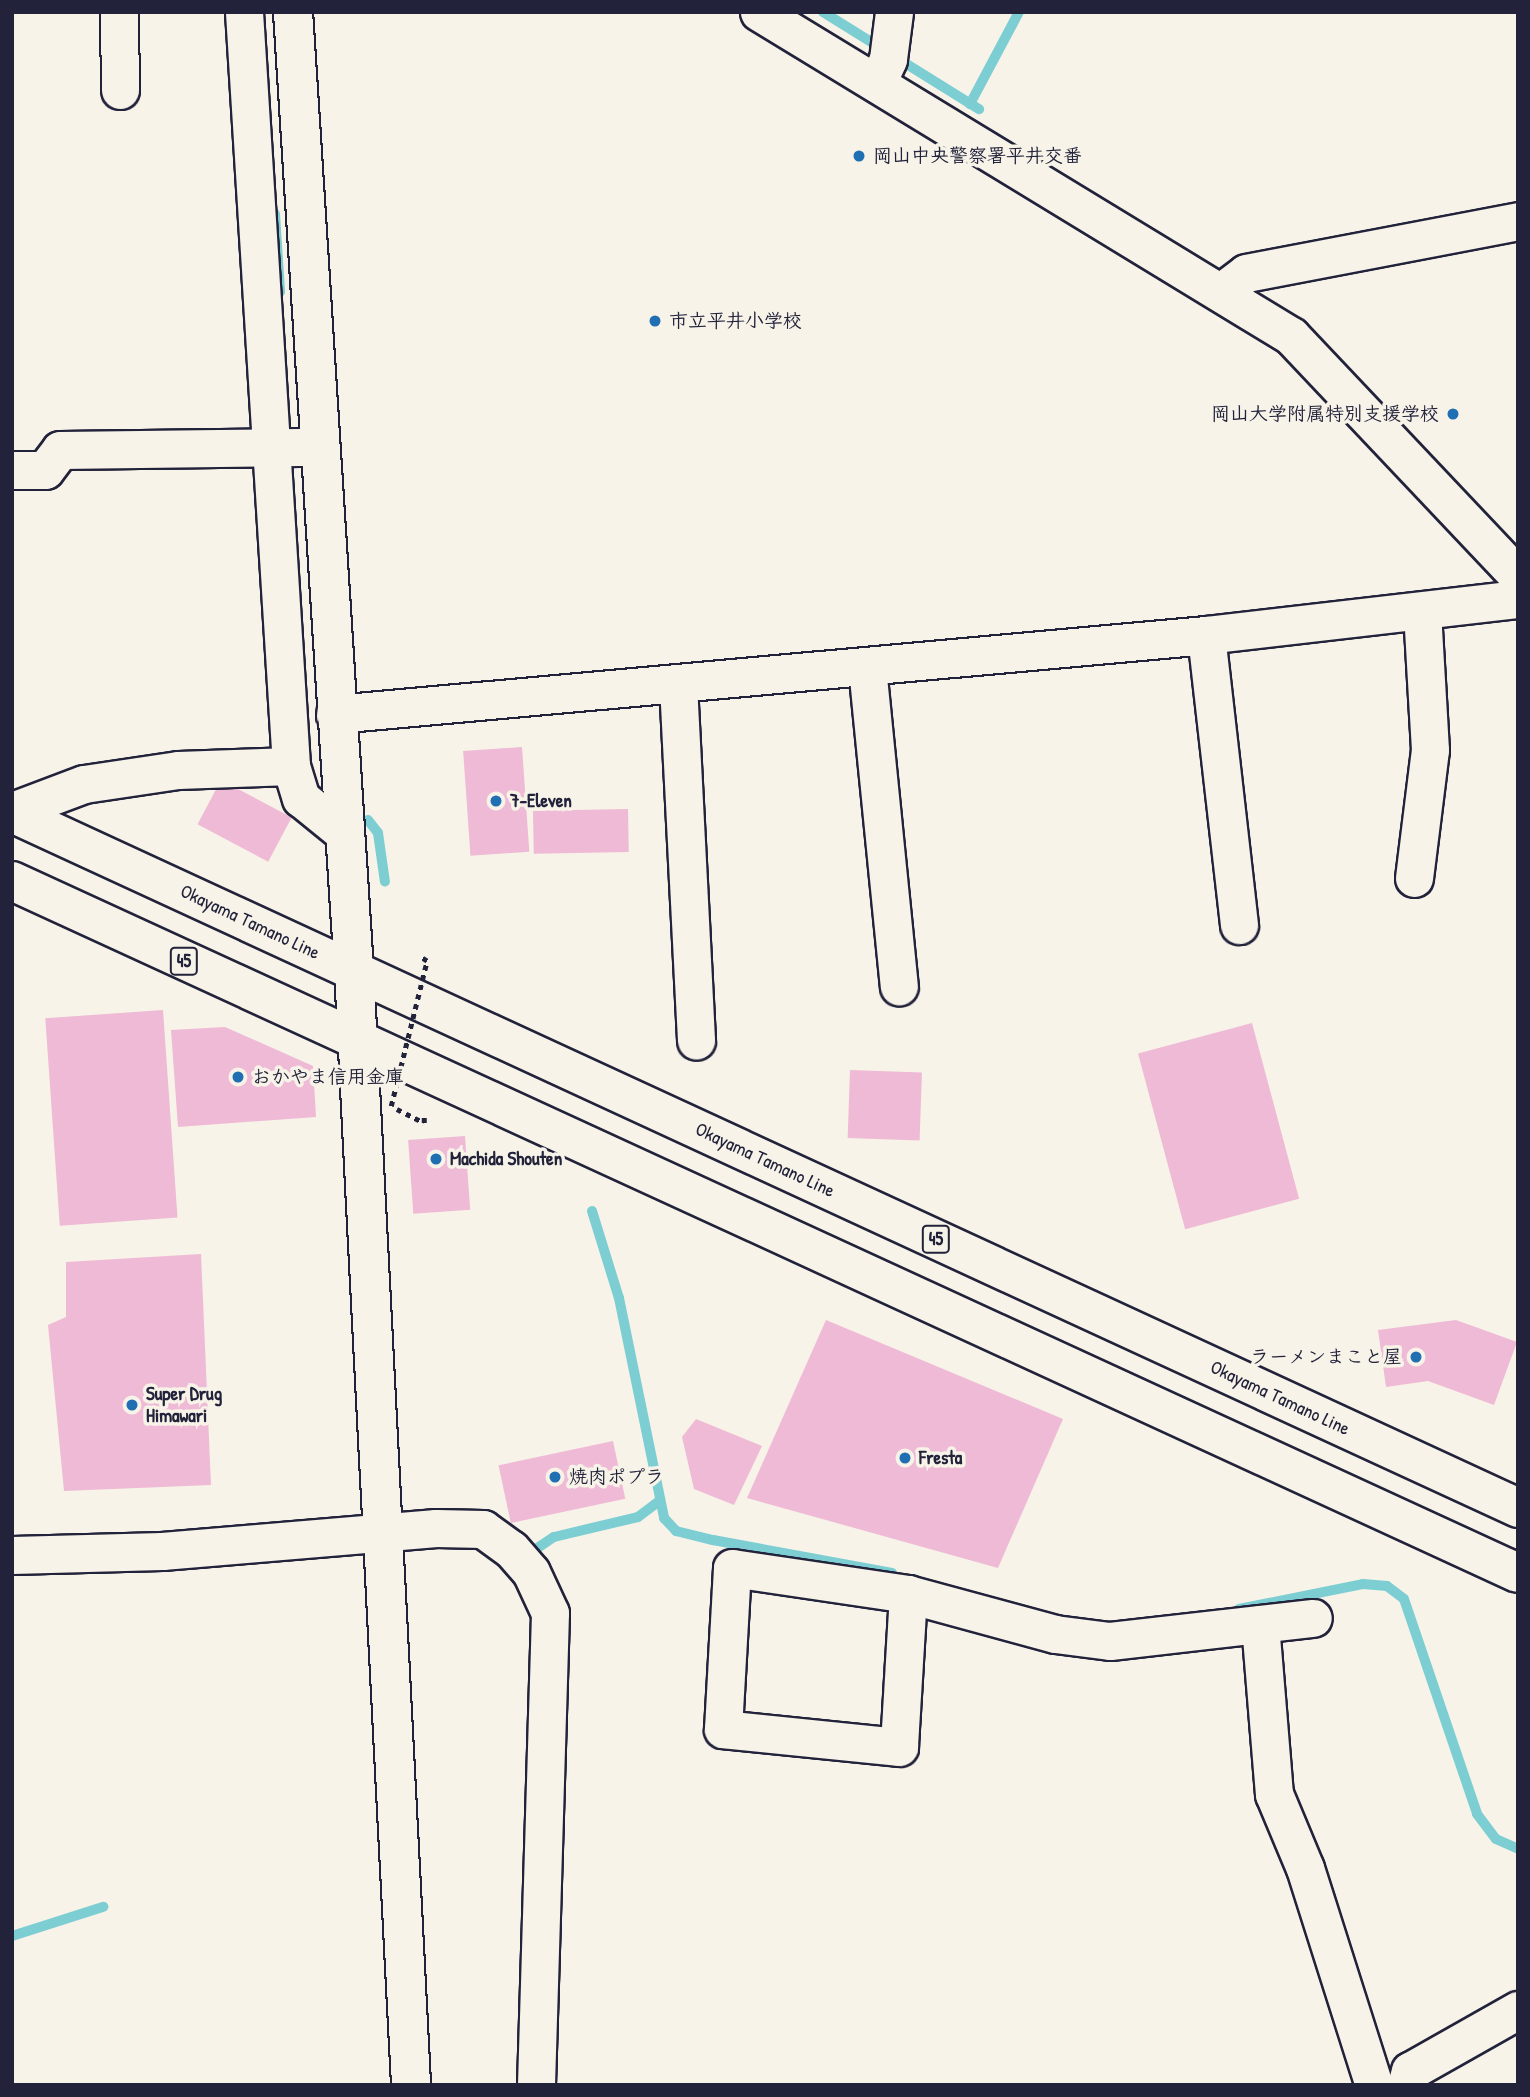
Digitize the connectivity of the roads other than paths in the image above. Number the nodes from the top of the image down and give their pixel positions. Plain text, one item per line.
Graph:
1 (119, 12) edge
2 (244, 12) edge
3 (293, 12) edge
4 (759, 12) edge
5 (887, 49) edge
6 (120, 90) dead end
7 (1518, 221) edge
8 (1221, 292) junction
9 (291, 449) junction
10 (12, 470) edge
11 (1518, 576) edge
12 (1518, 599) edge
13 (1422, 612) junction
14 (1206, 635) junction
15 (867, 667) junction
16 (678, 684) junction
17 (335, 714) junction
18 (291, 766) junction
19 (12, 812) edge
20 (344, 833) junction
21 (1414, 878) dead end
22 (12, 881) edge
23 (1239, 925) dead end
24 (354, 970) junction
25 (899, 986) dead end
26 (356, 1040) junction
27 (696, 1041) dead end
28 (1518, 1508) edge
29 (383, 1533) junction
30 (12, 1555) edge
31 (1518, 1573) edge
32 (908, 1594) junction
33 (1313, 1618) dead end
34 (1260, 1624) junction
35 (1518, 2010) edge
36 (411, 2085) edge
37 (536, 2085) edge
38 (1374, 2085) edge
39 (1406, 2085) edge

1 - 6 street
2 - 9 street
3 - 9 main road
4 - 5 street
5 - 8 street
7 - 8 street
8 - 11 street
9 - 10 street
9 - 17 main road
9 - 18 street
12 - 13 street
13 - 14 street
13 - 21 street
14 - 15 street
14 - 23 street
15 - 16 street
15 - 25 street
16 - 17 street
16 - 27 street
17 - 20 main road
18 - 19 street
18 - 20 street
19 - 24 main road, Okayama Tamano Line / 45
20 - 24 main road
22 - 26 main road, 45
24 - 26 main road
24 - 28 main road, Okayama Tamano Line / 45
26 - 29 main road
26 - 31 main road, 45
29 - 30 street
29 - 36 main road
29 - 37 street
32 - 32 street
32 - 34 street
33 - 34 street
34 - 38 street
35 - 39 street

